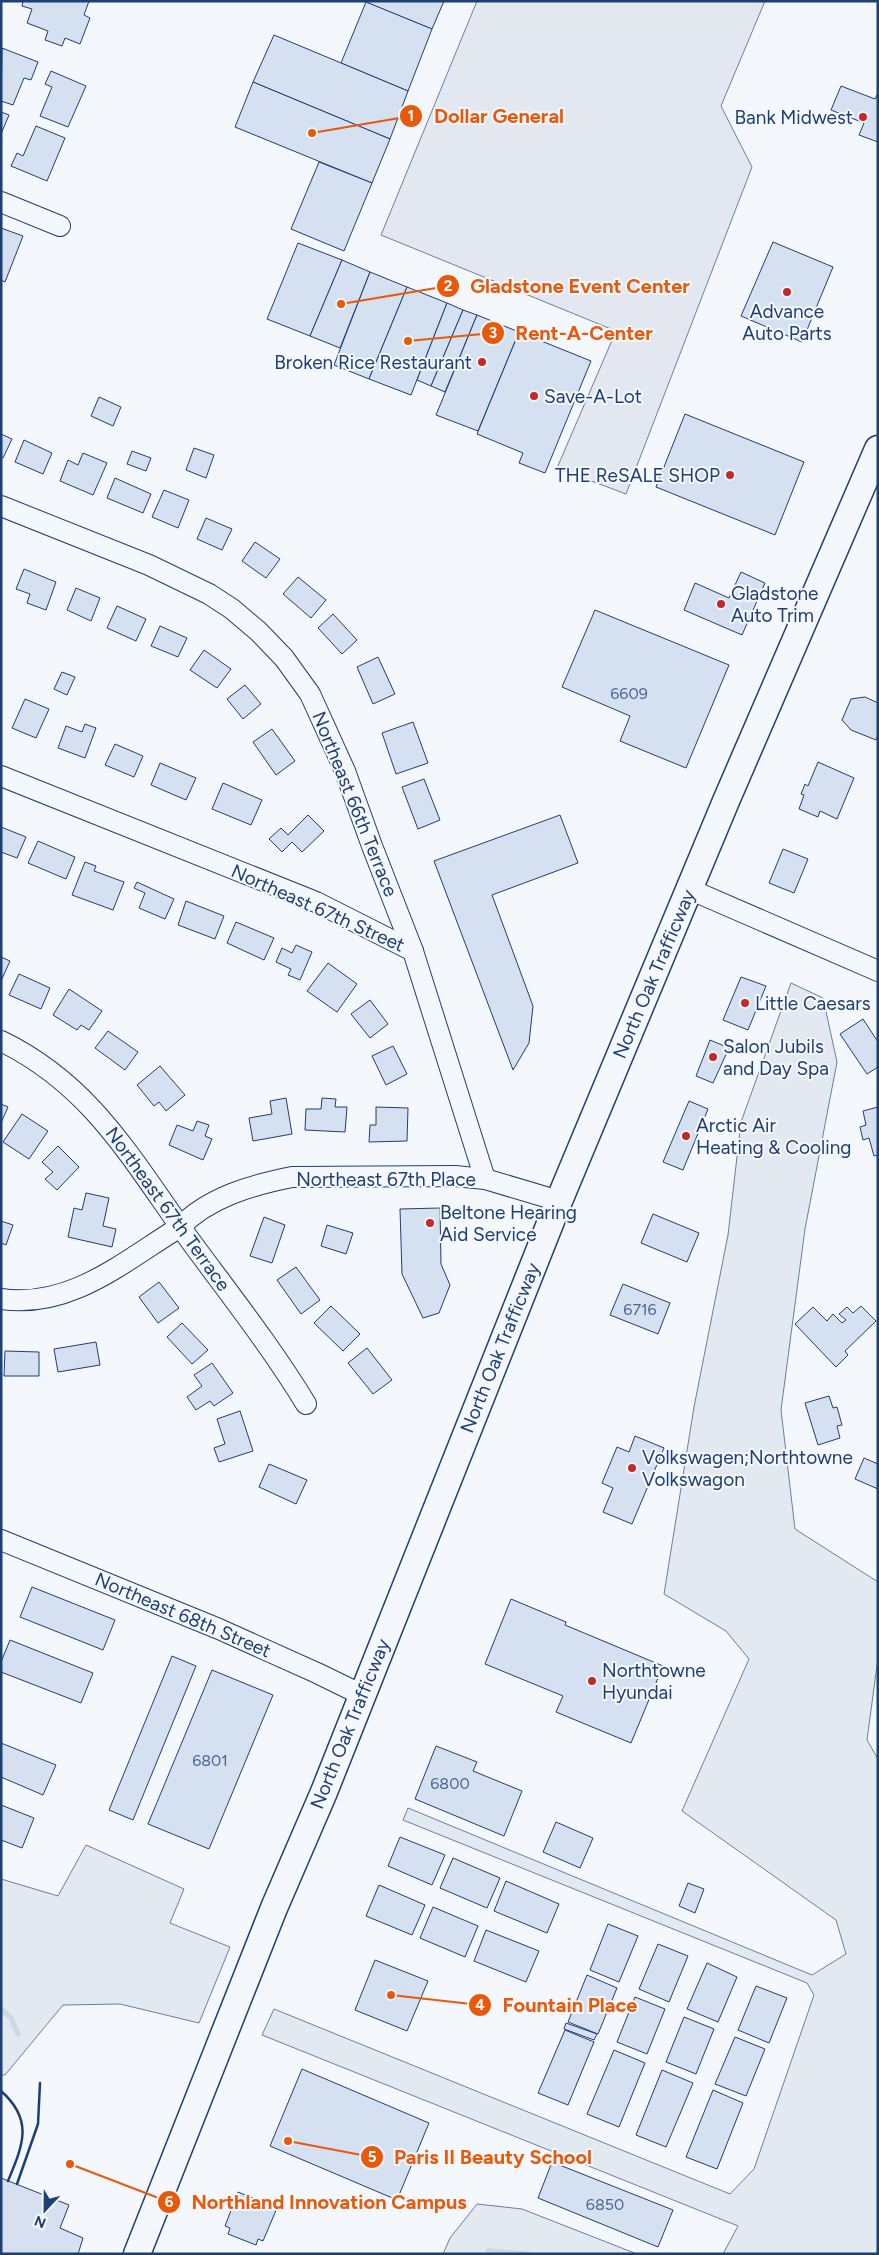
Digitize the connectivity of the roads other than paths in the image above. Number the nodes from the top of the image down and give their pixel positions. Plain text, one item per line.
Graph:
1 (1, 202) edge
2 (60, 226) dead end
3 (878, 448) edge
4 (1, 506) edge
5 (1, 776) edge
6 (689, 888) junction
7 (413, 951) junction
8 (878, 970) edge
9 (1, 1041) edge
10 (485, 1179) junction
11 (559, 1202) junction
12 (180, 1227) junction
13 (1, 1299) edge
14 (306, 1404) dead end
15 (1, 1540) edge
16 (362, 1695) junction
17 (136, 2254) edge

1 - 2 street
3 - 6 main road, North Oak Trafficway
4 - 7 street, Northeast 66th Terrace
5 - 7 street, Northeast 67th Street
6 - 8 street
6 - 11 main road, North Oak Trafficway
7 - 10 street, Northeast 67th Street
9 - 12 street, Northeast 67th Terrace
10 - 11 street, Northeast 67th Place
10 - 12 street, Northeast 67th Place
11 - 16 main road, North Oak Trafficway
12 - 13 street, Northeast 67th Place
12 - 14 street, Northeast 67th Terrace
15 - 16 street, Northeast 68th Street
16 - 17 main road, North Oak Trafficway

